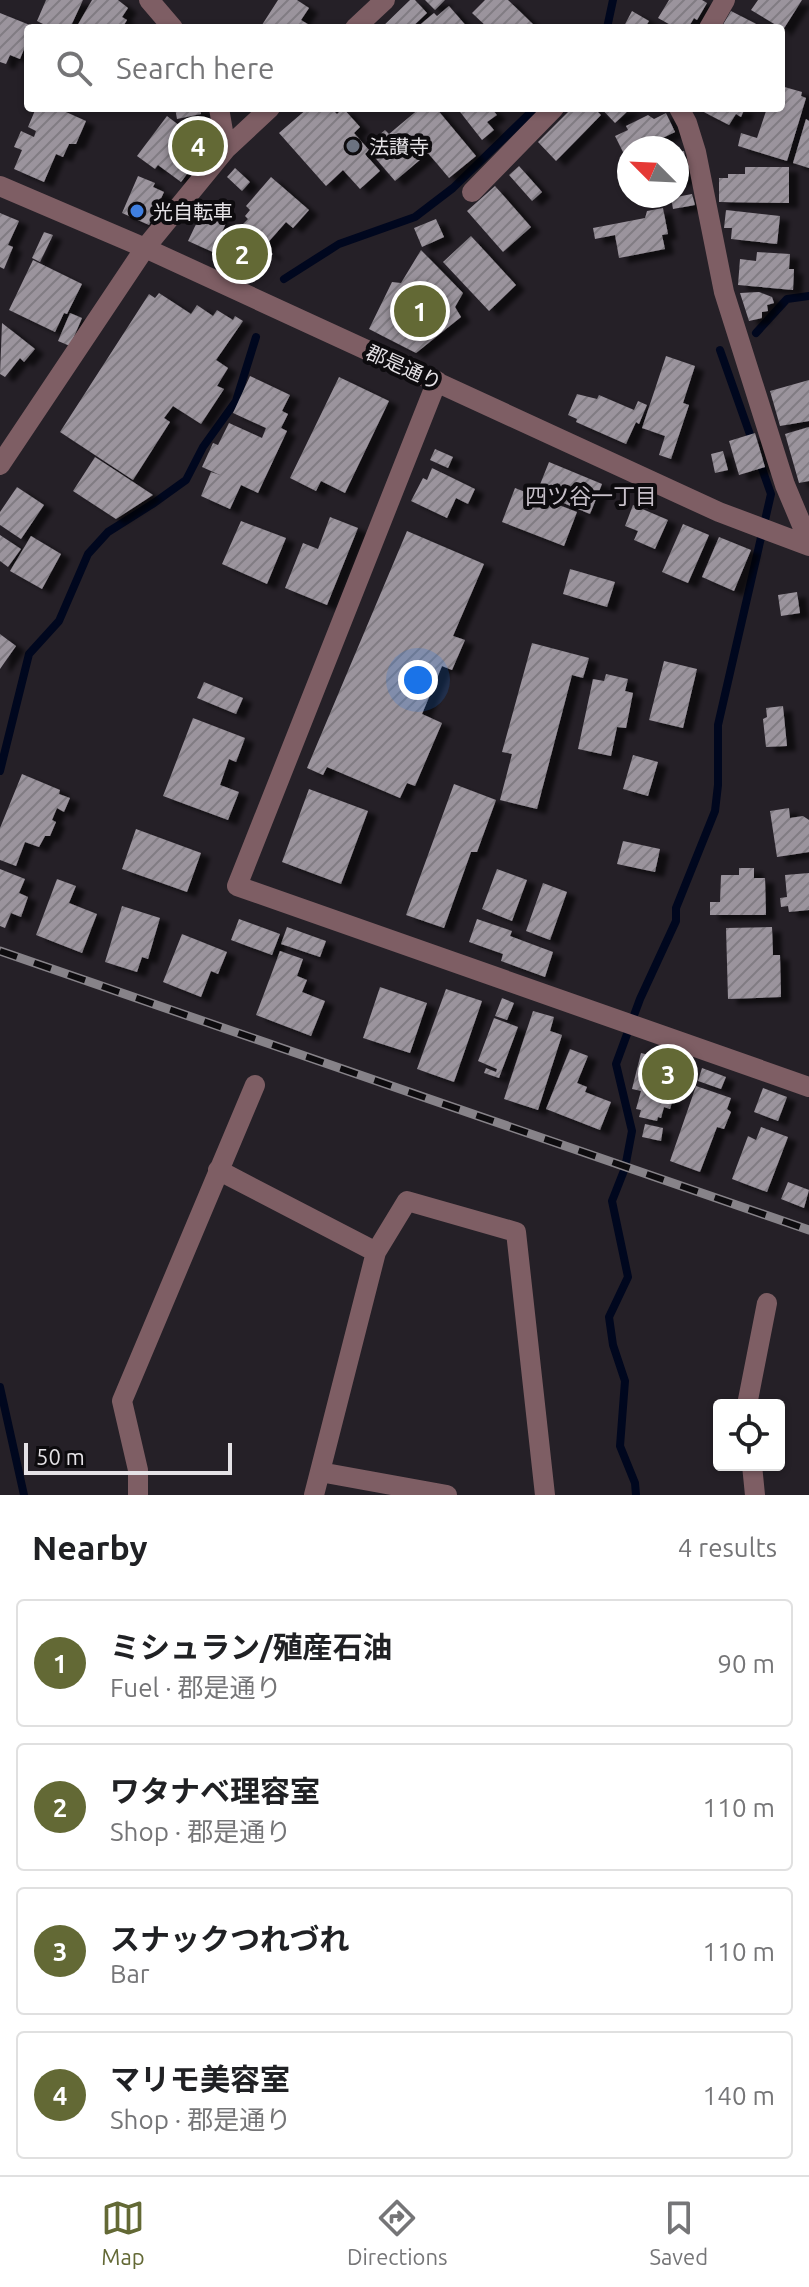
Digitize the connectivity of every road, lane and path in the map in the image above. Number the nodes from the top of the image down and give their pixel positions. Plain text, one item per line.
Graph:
1 (149, 0) edge
2 (385, 0) edge
3 (725, 0) edge
4 (170, 24) edge
5 (359, 24) edge
6 (711, 24) edge
7 (220, 112) edge
8 (266, 112) edge
9 (550, 112) edge
10 (681, 112) edge
11 (226, 149) junction
12 (0, 186) edge
13 (472, 192) dead end
14 (145, 248) junction
15 (437, 381) junction
16 (0, 465) edge
17 (809, 544) edge
18 (255, 1085) dead end
19 (809, 1087) edge
20 (218, 1170) junction
21 (376, 1252) junction
22 (767, 1303) dead end
23 (748, 1399) edge
24 (753, 1471) edge
25 (320, 1472) junction
26 (141, 1494) edge
27 (314, 1495) edge
28 (447, 1495) edge
29 (545, 1495) edge
30 (755, 1495) edge

1 - 4 street
2 - 5 street
3 - 6 street
7 - 11 street
8 - 11 street
9 - 13 street
10 - 17 street
11 - 14 street
12 - 14 street, 郡是通り
14 - 15 street, 郡是通り
14 - 16 street
15 - 17 street, 郡是通り
15 - 19 street
18 - 20 street
20 - 21 street
20 - 26 street
21 - 25 street
21 - 29 street
22 - 23 street
24 - 30 street
25 - 27 street
25 - 28 street

